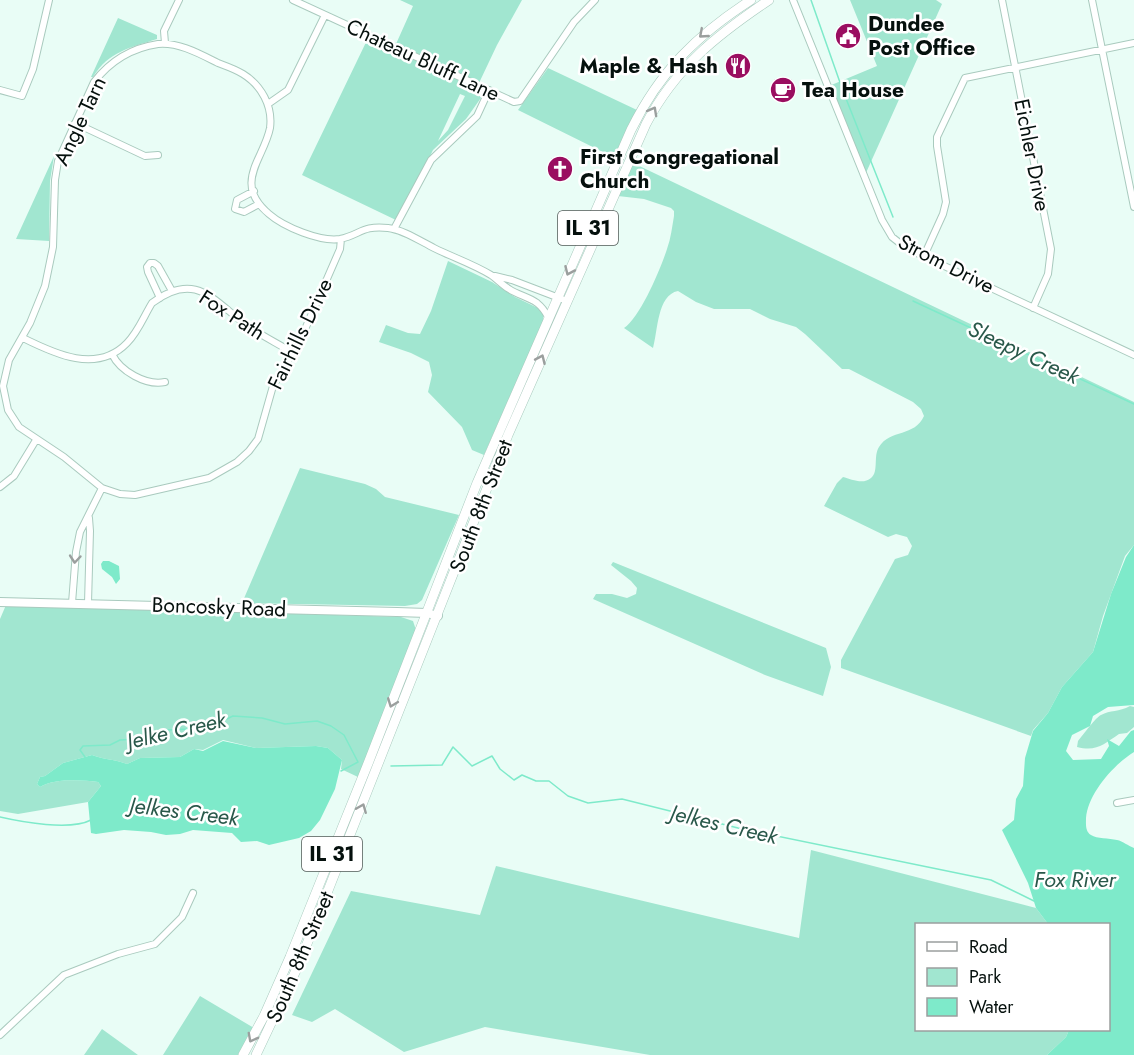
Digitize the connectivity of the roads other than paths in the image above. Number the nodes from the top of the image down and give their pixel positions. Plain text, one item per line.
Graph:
1 (49, 0) edge
2 (179, 0) edge
3 (293, 0) edge
4 (595, 0) edge
5 (751, 0) edge
6 (769, 0) edge
7 (793, 0) edge
8 (1002, 0) edge
9 (1092, 0) edge
10 (325, 15) junction
11 (165, 44) junction
12 (1134, 44) edge
13 (1103, 50) junction
14 (1015, 66) junction
15 (0, 90) edge
16 (489, 90) junction
17 (268, 104) junction
18 (75, 123) junction
19 (158, 155) dead end
20 (254, 191) junction
21 (259, 204) junction
22 (1134, 207) edge
23 (394, 229) junction
24 (341, 239) junction
25 (924, 256) junction
26 (492, 276) junction
27 (172, 291) junction
28 (558, 296) junction
29 (160, 298) junction
30 (567, 301) junction
31 (1034, 308) junction
32 (548, 317) junction
33 (23, 338) junction
34 (293, 353) junction
35 (112, 354) junction
36 (1134, 355) edge
37 (165, 382) dead end
38 (36, 440) junction
39 (0, 487) edge
40 (102, 488) junction
41 (89, 518) junction
42 (0, 602) edge
43 (72, 603) junction
44 (88, 603) junction
45 (427, 613) junction
46 (438, 616) junction
47 (1134, 800) edge
48 (1117, 803) dead end
49 (193, 893) dead end
50 (0, 1035) edge
51 (243, 1055) edge
52 (256, 1055) edge

1 - 15 street
2 - 11 street
3 - 10 street, Chateau Bluff Lane
4 - 16 street, Chateau Bluff Lane
5 -> 28 main road, South 8th Street / IL 31
30 -> 6 main road, South 8th Street
7 - 25 street, Strom Drive
8 - 14 street, Eichler Drive
9 - 13 street
10 - 16 street, Chateau Bluff Lane
10 - 17 street
11 - 17 street, Angle Tarn
11 - 18 street, Angle Tarn
12 - 13 street
13 - 14 street
13 - 22 street
14 - 25 street
14 - 31 street, Eichler Drive
16 - 23 street
17 - 20 street
18 - 19 street
18 - 33 street, Angle Tarn
20 - 21 street
20 - 21 street
21 - 24 street
23 - 24 street
23 - 26 street
24 - 34 street, Fairhills Drive
25 - 31 street, Strom Drive
26 - 28 street
26 - 32 street
27 - 29 street, Fox Path
27 - 29 street
27 - 34 street, Fox Path
28 - 30 street
28 - 32 main road, South 8th Street / IL 31
29 - 35 street, Fox Path
46 -> 30 main road, South 8th Street
31 - 36 street, Strom Drive
32 - 45 main road, South 8th Street / IL 31
33 - 35 street
33 - 38 street, Angle Tarn
34 - 40 street, Fairhills Drive
35 - 37 street
38 - 39 street
38 - 40 street, Angle Tarn
40 - 41 street
41 -> 43 street
41 - 44 street
42 - 43 street, Boncosky Road
43 - 44 street, Boncosky Road
44 - 45 street, Boncosky Road
45 - 46 street, Boncosky Road
45 -> 51 main road, South 8th Street / IL 31
52 -> 46 main road, South 8th Street
47 - 48 street
49 - 50 street

